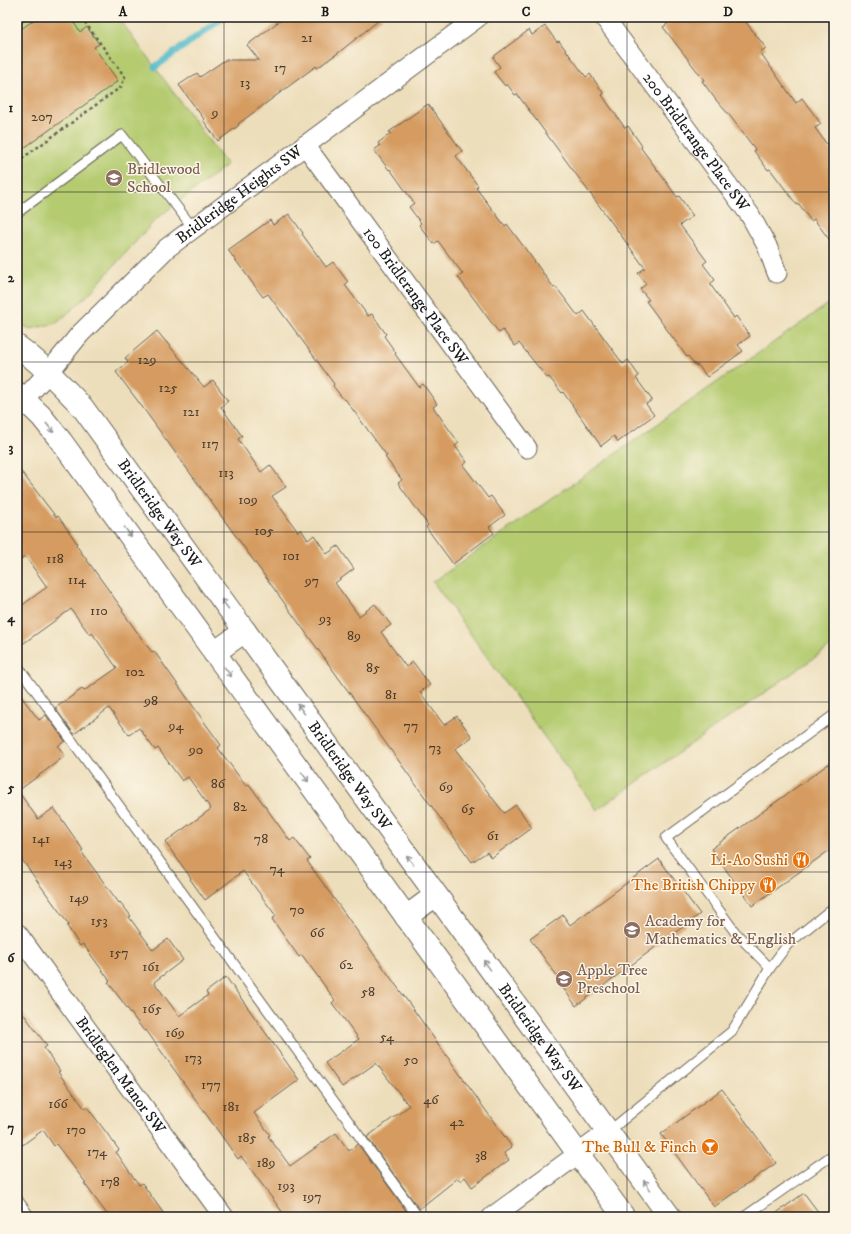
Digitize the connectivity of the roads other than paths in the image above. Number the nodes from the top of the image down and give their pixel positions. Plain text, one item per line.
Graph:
1 (478, 17) edge
2 (604, 17) edge
3 (304, 145) junction
4 (17, 213) edge
5 (193, 228) junction
6 (777, 273) dead end
7 (17, 346) edge
8 (49, 372) junction
9 (21, 396) edge
10 (527, 448) dead end
11 (245, 631) junction
12 (214, 653) junction
13 (17, 665) edge
14 (834, 715) edge
15 (436, 895) junction
16 (834, 907) edge
17 (406, 917) junction
18 (17, 933) edge
19 (770, 968) junction
20 (608, 1132) junction
21 (578, 1154) junction
22 (834, 1154) edge
23 (17, 1199) edge
24 (30, 1217) edge
25 (224, 1217) edge
26 (418, 1217) edge
27 (492, 1217) edge
28 (624, 1217) edge
29 (670, 1217) edge
30 (744, 1217) edge

1 - 3 street, Bridleridge Heights SW
2 - 6 street, 200 Bridlerange Place SW
3 - 5 street, Bridleridge Heights SW
3 - 10 street, 100 Bridlerange Place SW
4 - 5 lane
5 - 8 street, Bridleridge Heights SW
7 - 8 street, Bridleridge Way SW
8 - 9 street, Bridleridge Heights SW
11 -> 8 street, Bridleridge Way SW
9 -> 12 street
11 - 12 street
15 -> 11 street, Bridleridge Way SW
12 -> 17 street
13 - 26 lane
14 - 19 lane
15 - 17 street
20 -> 15 street, Bridleridge Way SW
16 - 19 lane
17 - 21 street
18 - 25 street, Bridleglen Manor SW
19 - 20 lane
20 - 21 street
29 -> 20 street, Bridleridge Way SW
21 - 27 street
21 - 28 street
22 - 30 lane
23 - 24 lane

